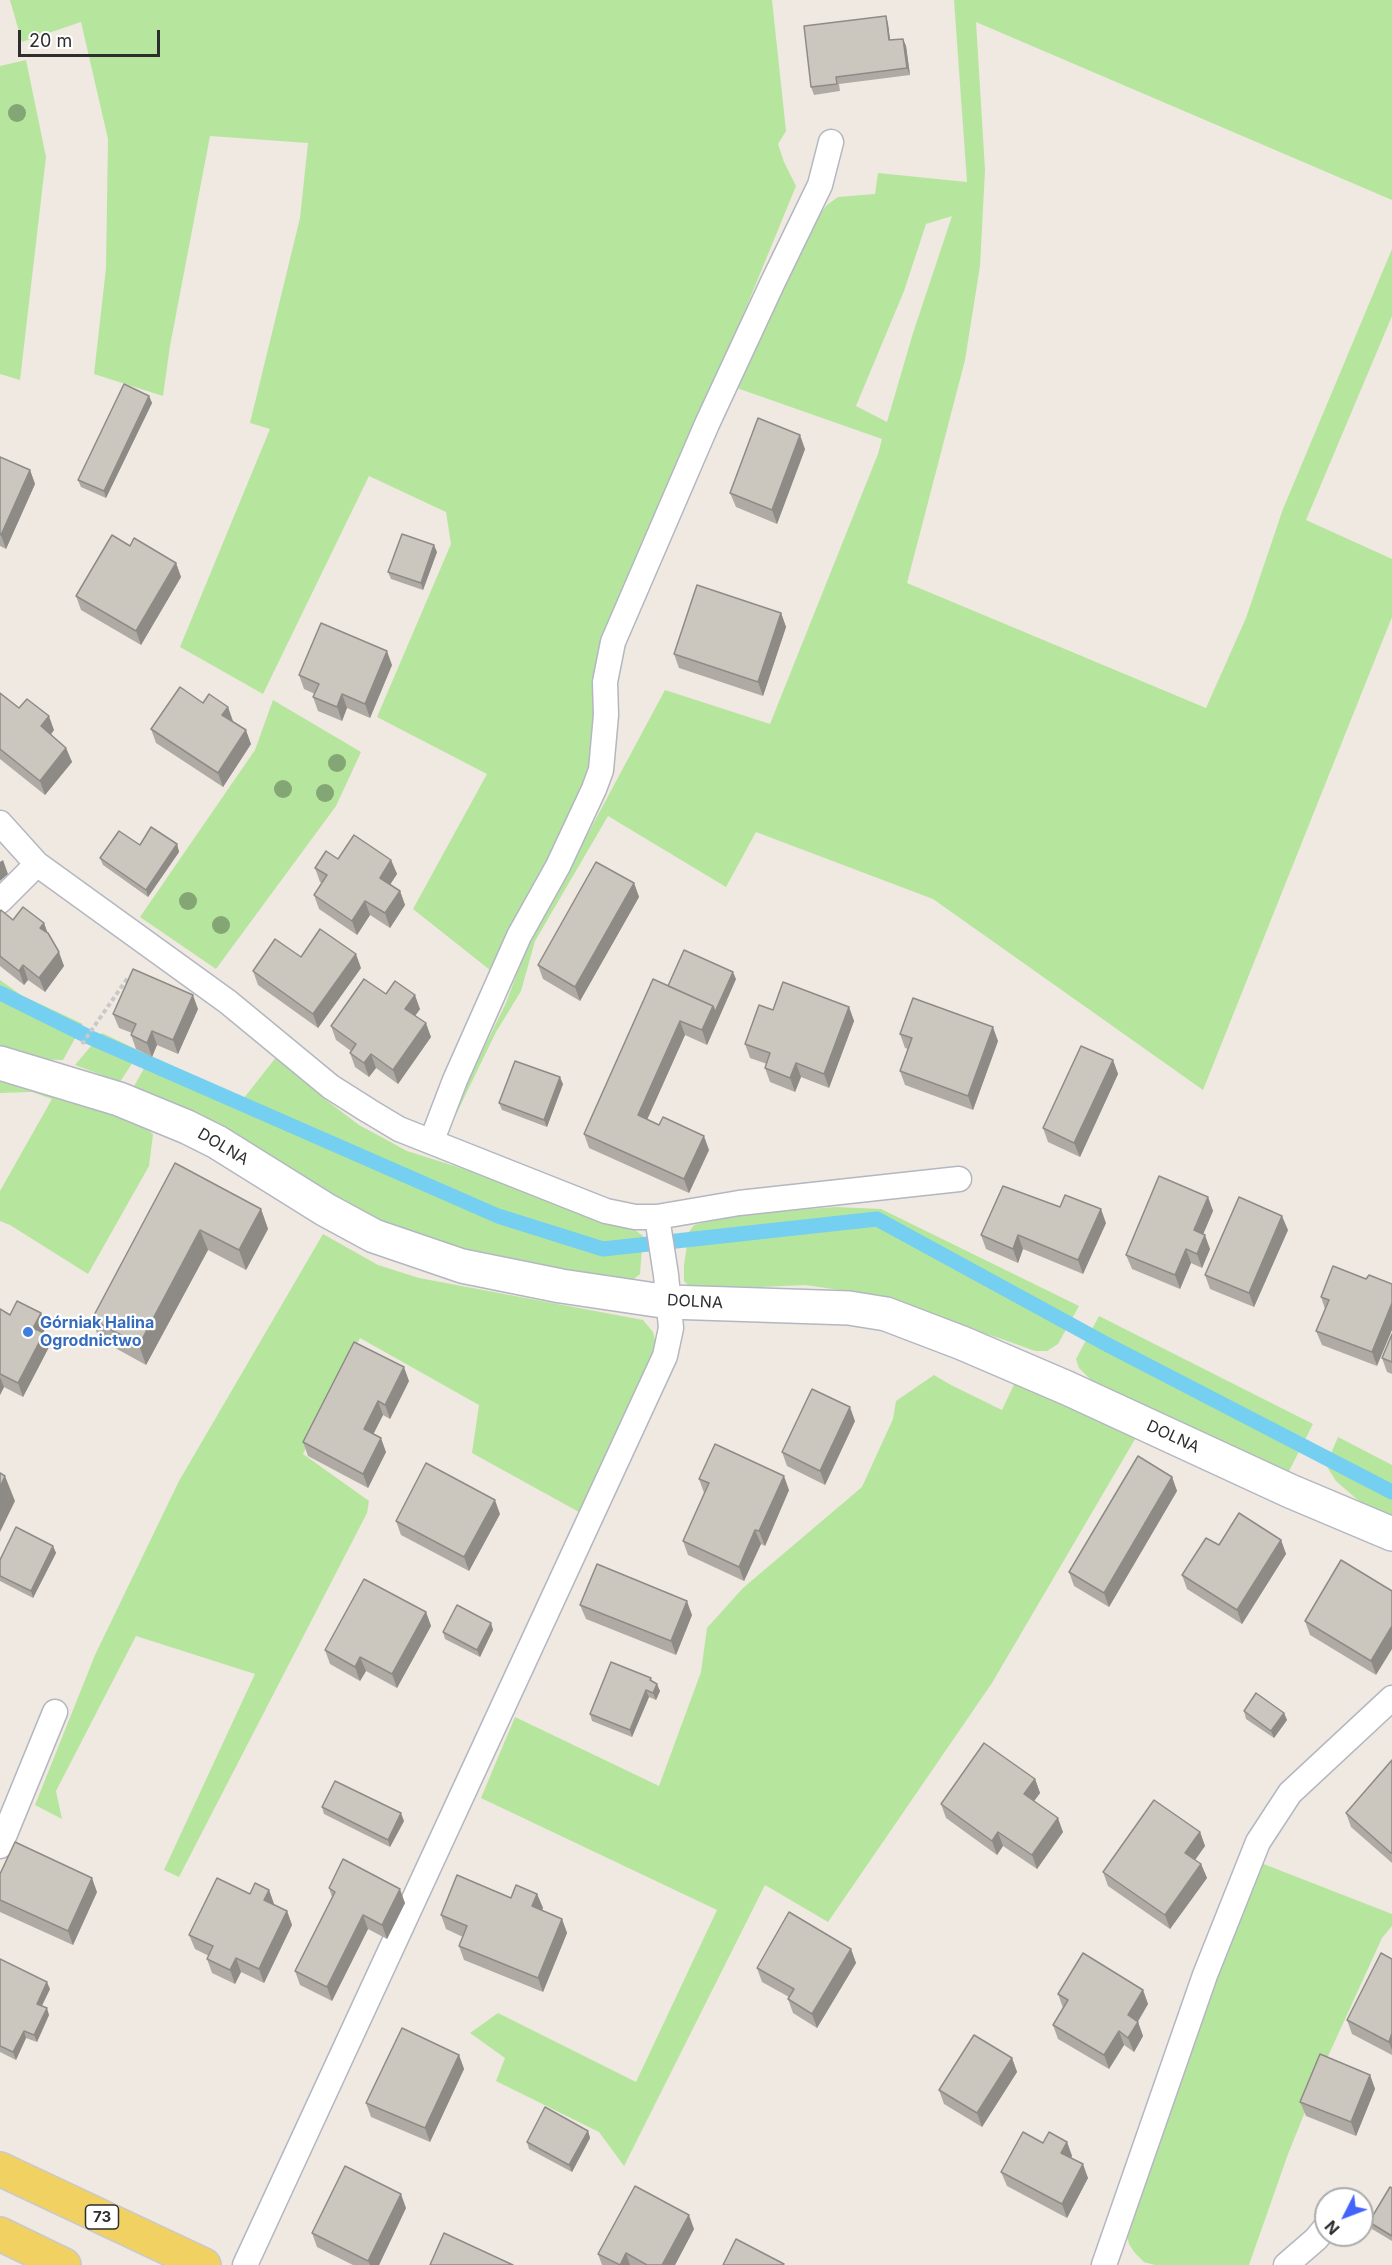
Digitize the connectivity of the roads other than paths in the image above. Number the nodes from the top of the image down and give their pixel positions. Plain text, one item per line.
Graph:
1 (831, 142) dead end
2 (0, 823) edge
3 (37, 864) junction
4 (0, 901) edge
5 (0, 1063) edge
6 (432, 1140) junction
7 (959, 1179) dead end
8 (657, 1217) junction
9 (668, 1289) junction
10 (1392, 1534) edge
11 (1392, 1698) edge
12 (55, 1712) dead end
13 (0, 1846) edge
14 (0, 2169) edge
15 (0, 2234) edge
16 (1314, 2241) edge
17 (64, 2265) edge
18 (204, 2265) edge
19 (245, 2265) edge
20 (1104, 2265) edge
21 (1286, 2265) edge

1 - 6 lane
2 - 3 lane
3 - 4 lane
3 - 6 lane
5 - 9 street, DOLNA
6 - 8 lane
7 - 8 lane
8 - 9 lane
9 - 10 street, DOLNA
9 - 19 lane
11 - 20 lane
12 - 13 lane
14 - 18 main road, 73
15 - 17 main road
16 - 21 lane

